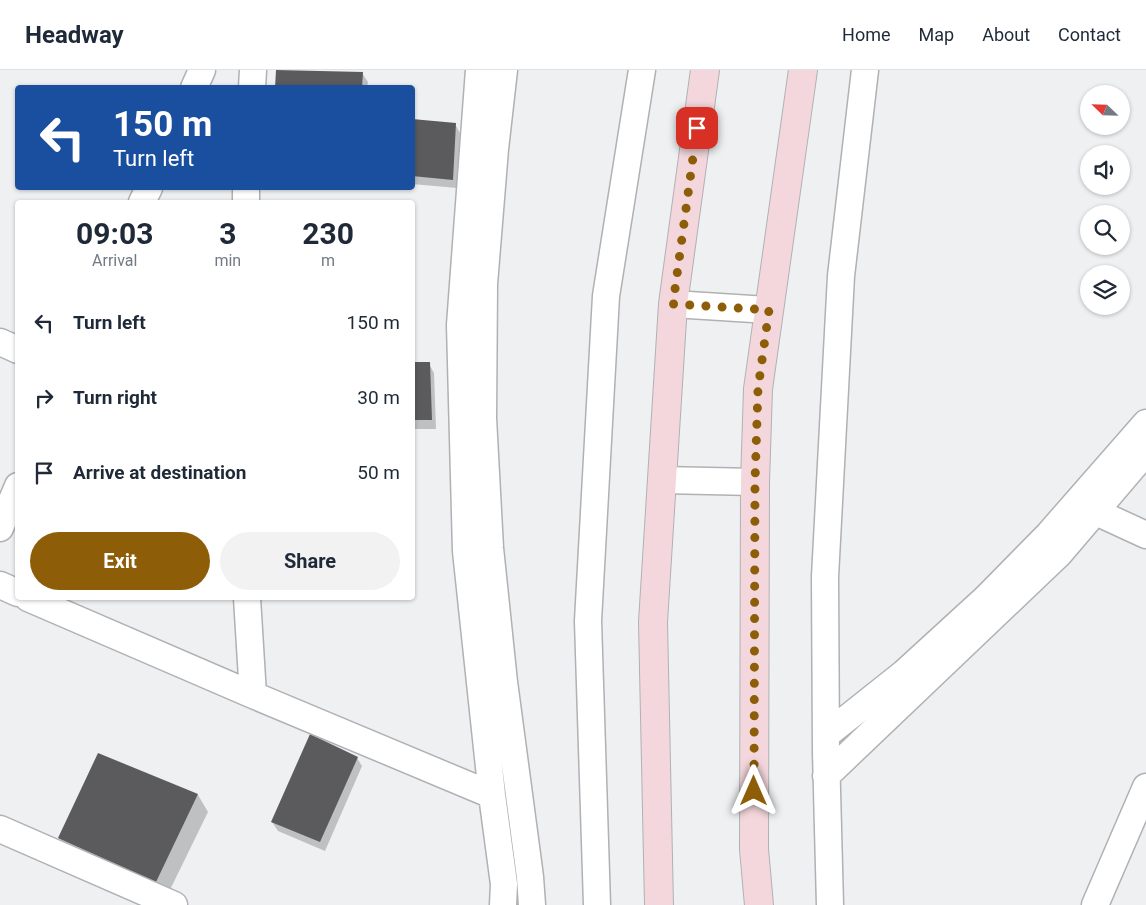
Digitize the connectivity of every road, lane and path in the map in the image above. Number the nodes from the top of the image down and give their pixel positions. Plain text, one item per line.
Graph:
1 (202, 70) edge
2 (254, 70) edge
3 (479, 70) edge
4 (504, 70) edge
5 (642, 70) edge
6 (705, 70) edge
7 (803, 70) edge
8 (865, 70) edge
9 (195, 85) edge
10 (252, 85) edge
11 (673, 304) junction
12 (769, 310) junction
13 (0, 342) edge
14 (15, 349) edge
15 (1146, 423) edge
16 (1146, 452) edge
17 (662, 480) junction
18 (755, 482) junction
19 (15, 493) edge
20 (1096, 512) junction
21 (0, 528) edge
22 (1146, 535) edge
23 (0, 586) edge
24 (15, 592) edge
25 (33, 600) edge
26 (247, 600) edge
27 (254, 695) junction
28 (826, 734) junction
29 (826, 776) junction
30 (1146, 787) edge
31 (492, 795) junction
32 (0, 829) edge
33 (174, 905) edge
34 (503, 905) edge
35 (532, 905) edge
36 (597, 905) edge
37 (659, 905) edge
38 (759, 905) edge
39 (830, 905) edge
40 (1095, 905) edge

1 - 9 street
2 - 10 street
3 - 31 street
4 - 35 street
5 - 36 street
6 - 11 main road
7 - 12 main road
8 - 28 street
11 - 12 street
11 - 17 main road
12 - 18 main road
13 - 14 street
15 - 28 street
16 - 20 street
17 - 18 street
17 - 37 main road
18 - 38 main road
19 - 21 street
20 - 22 street
20 - 29 street
23 - 24 street
25 - 27 street
26 - 27 street
27 - 31 street
28 - 29 street
29 - 39 street
30 - 40 street
31 - 34 street
32 - 33 street

